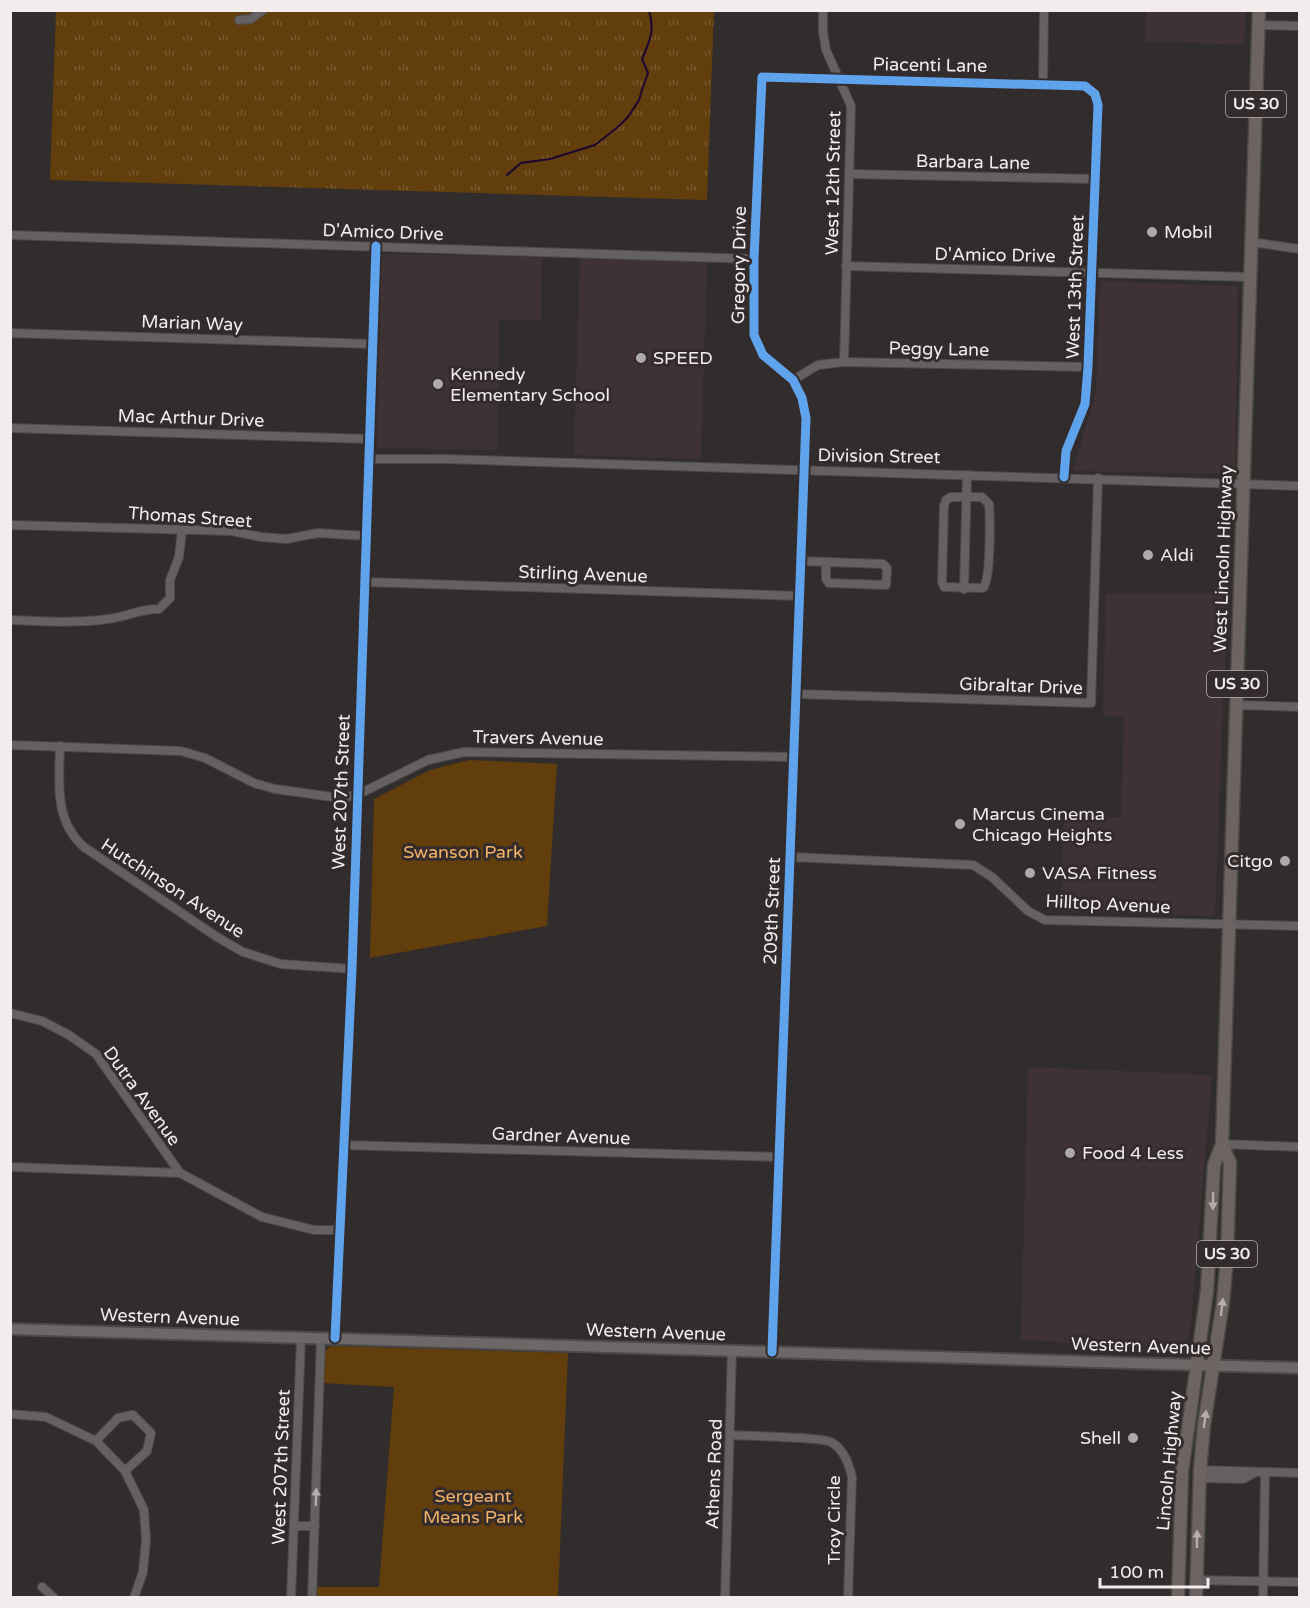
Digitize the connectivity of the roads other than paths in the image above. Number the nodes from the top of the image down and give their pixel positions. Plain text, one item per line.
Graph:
1 (263, 10) edge
2 (823, 10) edge
3 (1044, 10) edge
4 (1259, 10) edge
5 (239, 20) dead end
6 (1258, 25) junction
7 (1299, 26) edge
8 (762, 77) joint
9 (840, 80) junction
10 (1044, 84) junction
11 (1095, 94) joint
12 (850, 174) junction
13 (1096, 179) junction
14 (10, 235) edge
15 (1251, 242) junction
16 (376, 246) junction
17 (1299, 249) edge
18 (754, 259) junction
19 (846, 266) junction
20 (1092, 272) junction
21 (1250, 277) junction
22 (10, 333) edge
23 (374, 344) junction
24 (844, 362) junction
25 (1088, 367) junction
26 (793, 380) junction
27 (10, 428) edge
28 (370, 439) junction
29 (369, 459) junction
30 (804, 471) junction
31 (967, 475) junction
32 (1064, 477) junction
33 (1098, 478) junction
34 (1244, 483) junction
35 (1299, 486) edge
36 (967, 497) junction
37 (10, 525) edge
38 (182, 530) junction
39 (367, 536) junction
40 (801, 561) junction
41 (826, 562) junction
42 (366, 582) junction
43 (964, 589) junction
44 (800, 596) junction
45 (10, 620) edge
46 (797, 694) junction
47 (1237, 705) junction
48 (1299, 707) edge
49 (10, 745) edge
50 (60, 746) junction
51 (794, 757) junction
52 (357, 795) junction
53 (790, 857) junction
54 (1229, 924) junction
55 (1299, 926) edge
56 (351, 969) junction
57 (10, 1013) edge
58 (1222, 1144) junction
59 (342, 1145) junction
60 (1299, 1147) edge
61 (778, 1157) junction
62 (10, 1167) edge
63 (180, 1173) junction
64 (339, 1230) junction
65 (10, 1329) edge
66 (301, 1338) junction
67 (321, 1338) junction
68 (335, 1338) junction
69 (732, 1350) junction
70 (772, 1352) junction
71 (1197, 1364) junction
72 (1214, 1365) junction
73 (1299, 1368) edge
74 (10, 1414) edge
75 (730, 1435) junction
76 (96, 1441) junction
77 (125, 1471) junction
78 (1261, 1472) junction
79 (1299, 1473) edge
80 (1200, 1474) junction
81 (294, 1526) junction
82 (315, 1526) junction
83 (1196, 1580) junction
84 (1264, 1581) junction
85 (1299, 1582) edge
86 (42, 1587) dead end
87 (54, 1598) edge
88 (134, 1598) edge
89 (291, 1598) edge
90 (312, 1598) edge
91 (725, 1598) edge
92 (848, 1598) edge
93 (1178, 1598) edge
94 (1196, 1598) edge
95 (1263, 1598) edge

1 - 5 street
2 - 9 street, West 12th Street
3 - 10 street
4 - 6 main road, West Lincoln Highway / US 30
6 - 7 street
6 - 15 main road, West Lincoln Highway / US 30
8 - 9 street, Piacenti Lane
8 - 18 street, Gregory Drive
9 - 10 street, Piacenti Lane
9 - 12 street, West 12th Street
10 - 11 street, Piacenti Lane
11 - 13 street, West 13th Street
12 - 13 street, Barbara Lane
12 - 19 street, West 12th Street
13 - 20 street, West 13th Street
14 - 16 street, D'Amico Drive
15 - 17 street
15 - 21 main road, West Lincoln Highway / US 30
16 - 18 street, D'Amico Drive
16 - 23 street, West 207th Street
18 - 26 street, Gregory Drive
19 - 20 street, D'Amico Drive
19 - 24 street, West 12th Street
20 - 21 street, D'Amico Drive
20 - 25 street, West 13th Street
21 - 34 main road, West Lincoln Highway / US 30
22 - 23 street, Marian Way
23 - 28 street, West 207th Street
24 - 25 street, Peggy Lane
24 - 26 street, Peggy Lane
25 - 32 street, West 13th Street
26 - 30 street, Gregory Drive
27 - 28 street, Mac Arthur Drive
28 - 29 street, West 207th Street
29 - 30 street, Division Street
29 - 39 street, West 207th Street
30 - 31 street, Division Street
30 - 40 street, 209th Street
31 - 32 street, Division Street
31 - 36 street
32 - 33 street, Division Street
33 - 34 street, Division Street
33 - 46 street, Gibraltar Drive
34 - 35 street, Division Street
34 - 47 main road, West Lincoln Highway / US 30
36 - 43 street
36 - 43 street
36 - 43 street
37 - 38 street, Thomas Street
38 - 39 street, Thomas Street
38 - 45 street
39 - 42 street, West 207th Street
40 - 41 street
40 - 44 street, 209th Street
41 - 41 street
42 - 44 street, Stirling Avenue
42 - 52 street, West 207th Street
44 - 46 street, 209th Street
46 - 51 street, 209th Street
47 - 48 street
47 - 54 main road, West Lincoln Highway / US 30
49 - 50 street, Travers Avenue
50 - 52 street, Travers Avenue
50 - 56 street, Hutchinson Avenue
51 - 52 street, Travers Avenue
51 - 53 street, 209th Street
52 - 56 street, West 207th Street
53 - 54 street, Hilltop Avenue
53 - 61 street, 209th Street
54 - 55 street, Hilltop Avenue
54 - 58 main road, West Lincoln Highway / US 30
56 - 59 street, West 207th Street
57 - 63 street, Dutra Avenue
58 - 60 street
58 -> 71 main road, West Lincoln Highway / US 30
72 -> 58 main road, West Lincoln Highway / US 30
59 - 61 street, Gardner Avenue
59 - 64 street, West 207th Street
61 - 70 street, 209th Street
62 - 63 street
63 - 64 street
64 - 68 street, West 207th Street
65 - 66 main road, Western Avenue
66 - 67 main road, Western Avenue
66 - 81 street, West 207th Street
67 - 68 main road, Western Avenue
82 -> 67 street, West 207th Street
68 - 69 main road, Western Avenue
69 - 70 main road, Western Avenue
69 - 75 street, Athens Road
70 - 71 main road, Western Avenue
71 - 72 main road, Western Avenue
71 - 93 main road, Lincoln Highway / US 30
72 - 73 main road, Western Avenue
80 -> 72 main road, Lincoln Highway / US 30
74 - 76 street
75 - 91 street, Athens Road
75 - 92 street, Troy Circle
76 - 77 street
76 - 77 street
77 - 88 street
78 - 79 street
78 - 80 street
78 - 84 street
83 -> 80 main road, Lincoln Highway / US 30
81 - 82 street
81 - 89 street, West 207th Street
82 - 90 street, West 207th Street
83 - 84 street
83 - 94 main road, Lincoln Highway / US 30
84 - 85 street
84 - 95 street
86 - 87 street

